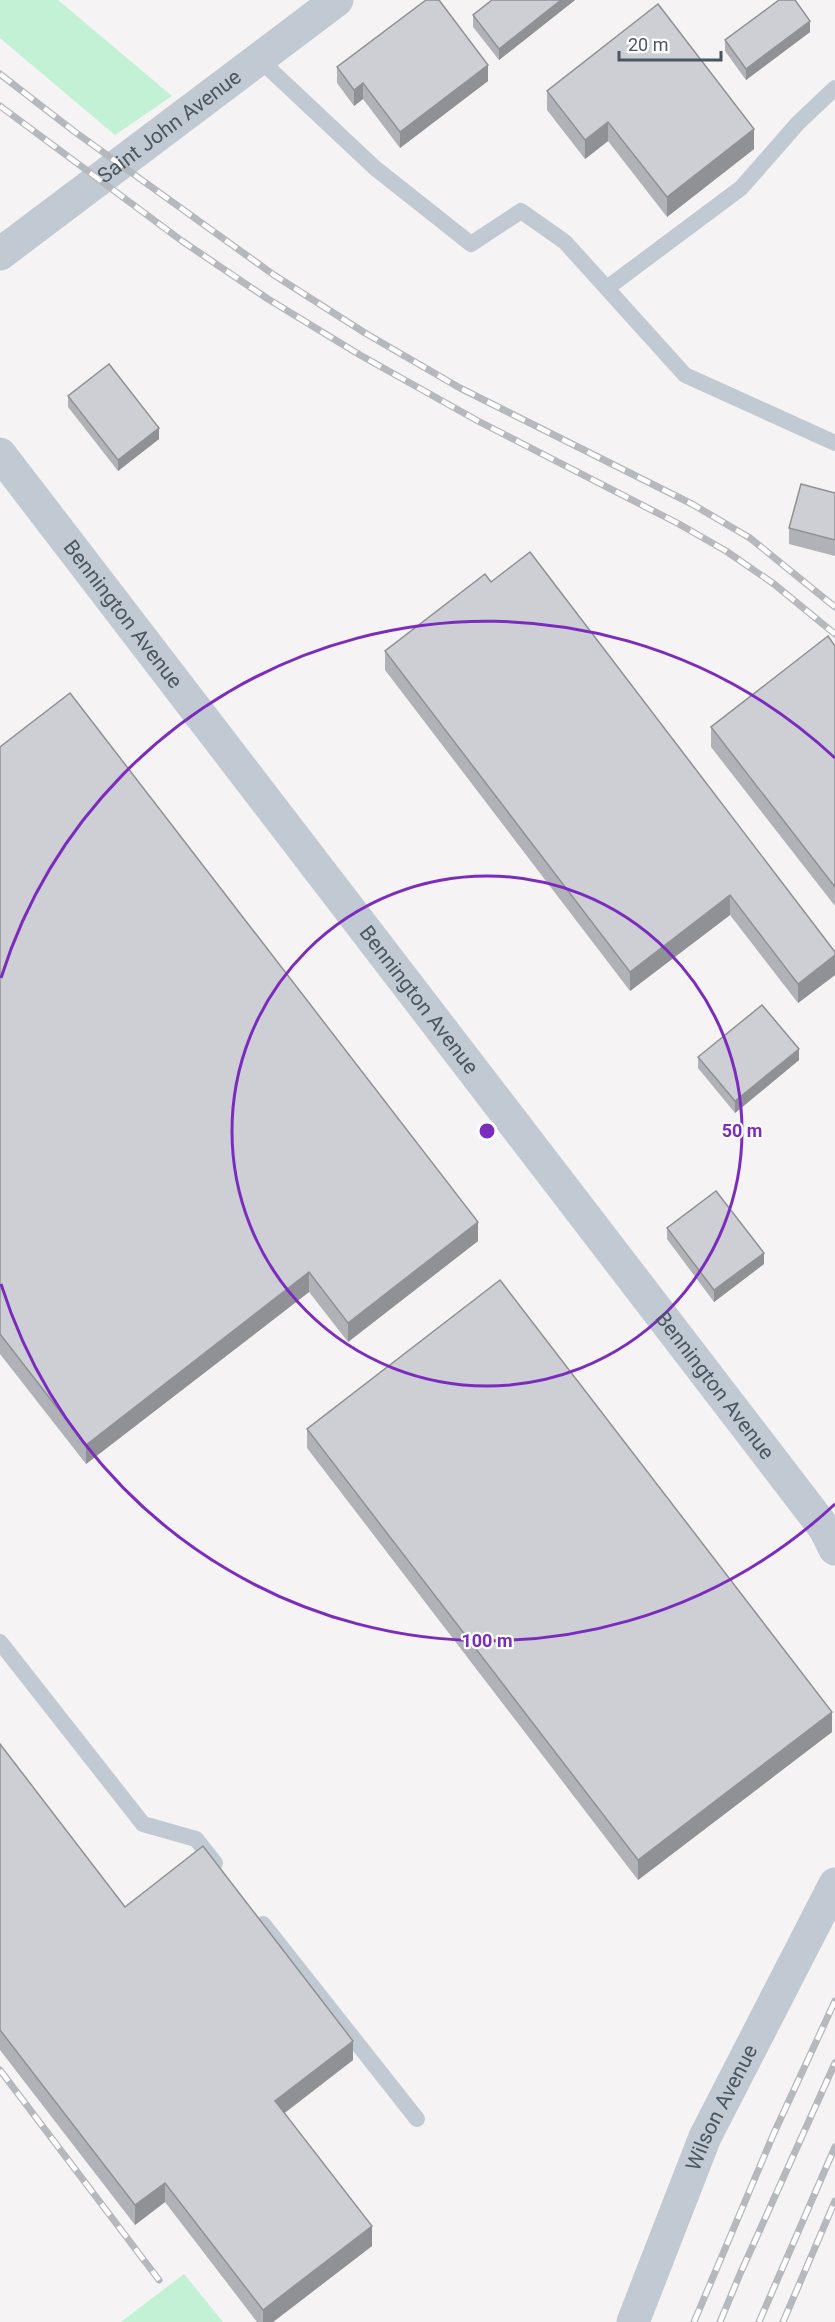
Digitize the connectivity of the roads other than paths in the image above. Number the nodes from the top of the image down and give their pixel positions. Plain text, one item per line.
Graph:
1 (337, 0) edge
2 (259, 58) junction
3 (835, 88) edge
4 (0, 254) edge
5 (607, 288) junction
6 (835, 443) edge
7 (0, 454) edge
8 (835, 1549) edge
9 (0, 1642) edge
10 (226, 1876) edge
11 (835, 1884) edge
12 (255, 1914) edge
13 (826, 1924) edge
14 (417, 2119) dead end
15 (633, 2322) edge

1 - 2 street, Saint John Avenue
2 - 4 street, Saint John Avenue
2 - 5 lane
3 - 5 lane
5 - 6 lane
7 - 8 street, Bennington Avenue
9 - 10 lane
11 - 13 street
12 - 14 lane
13 - 15 street, Wilson Avenue

